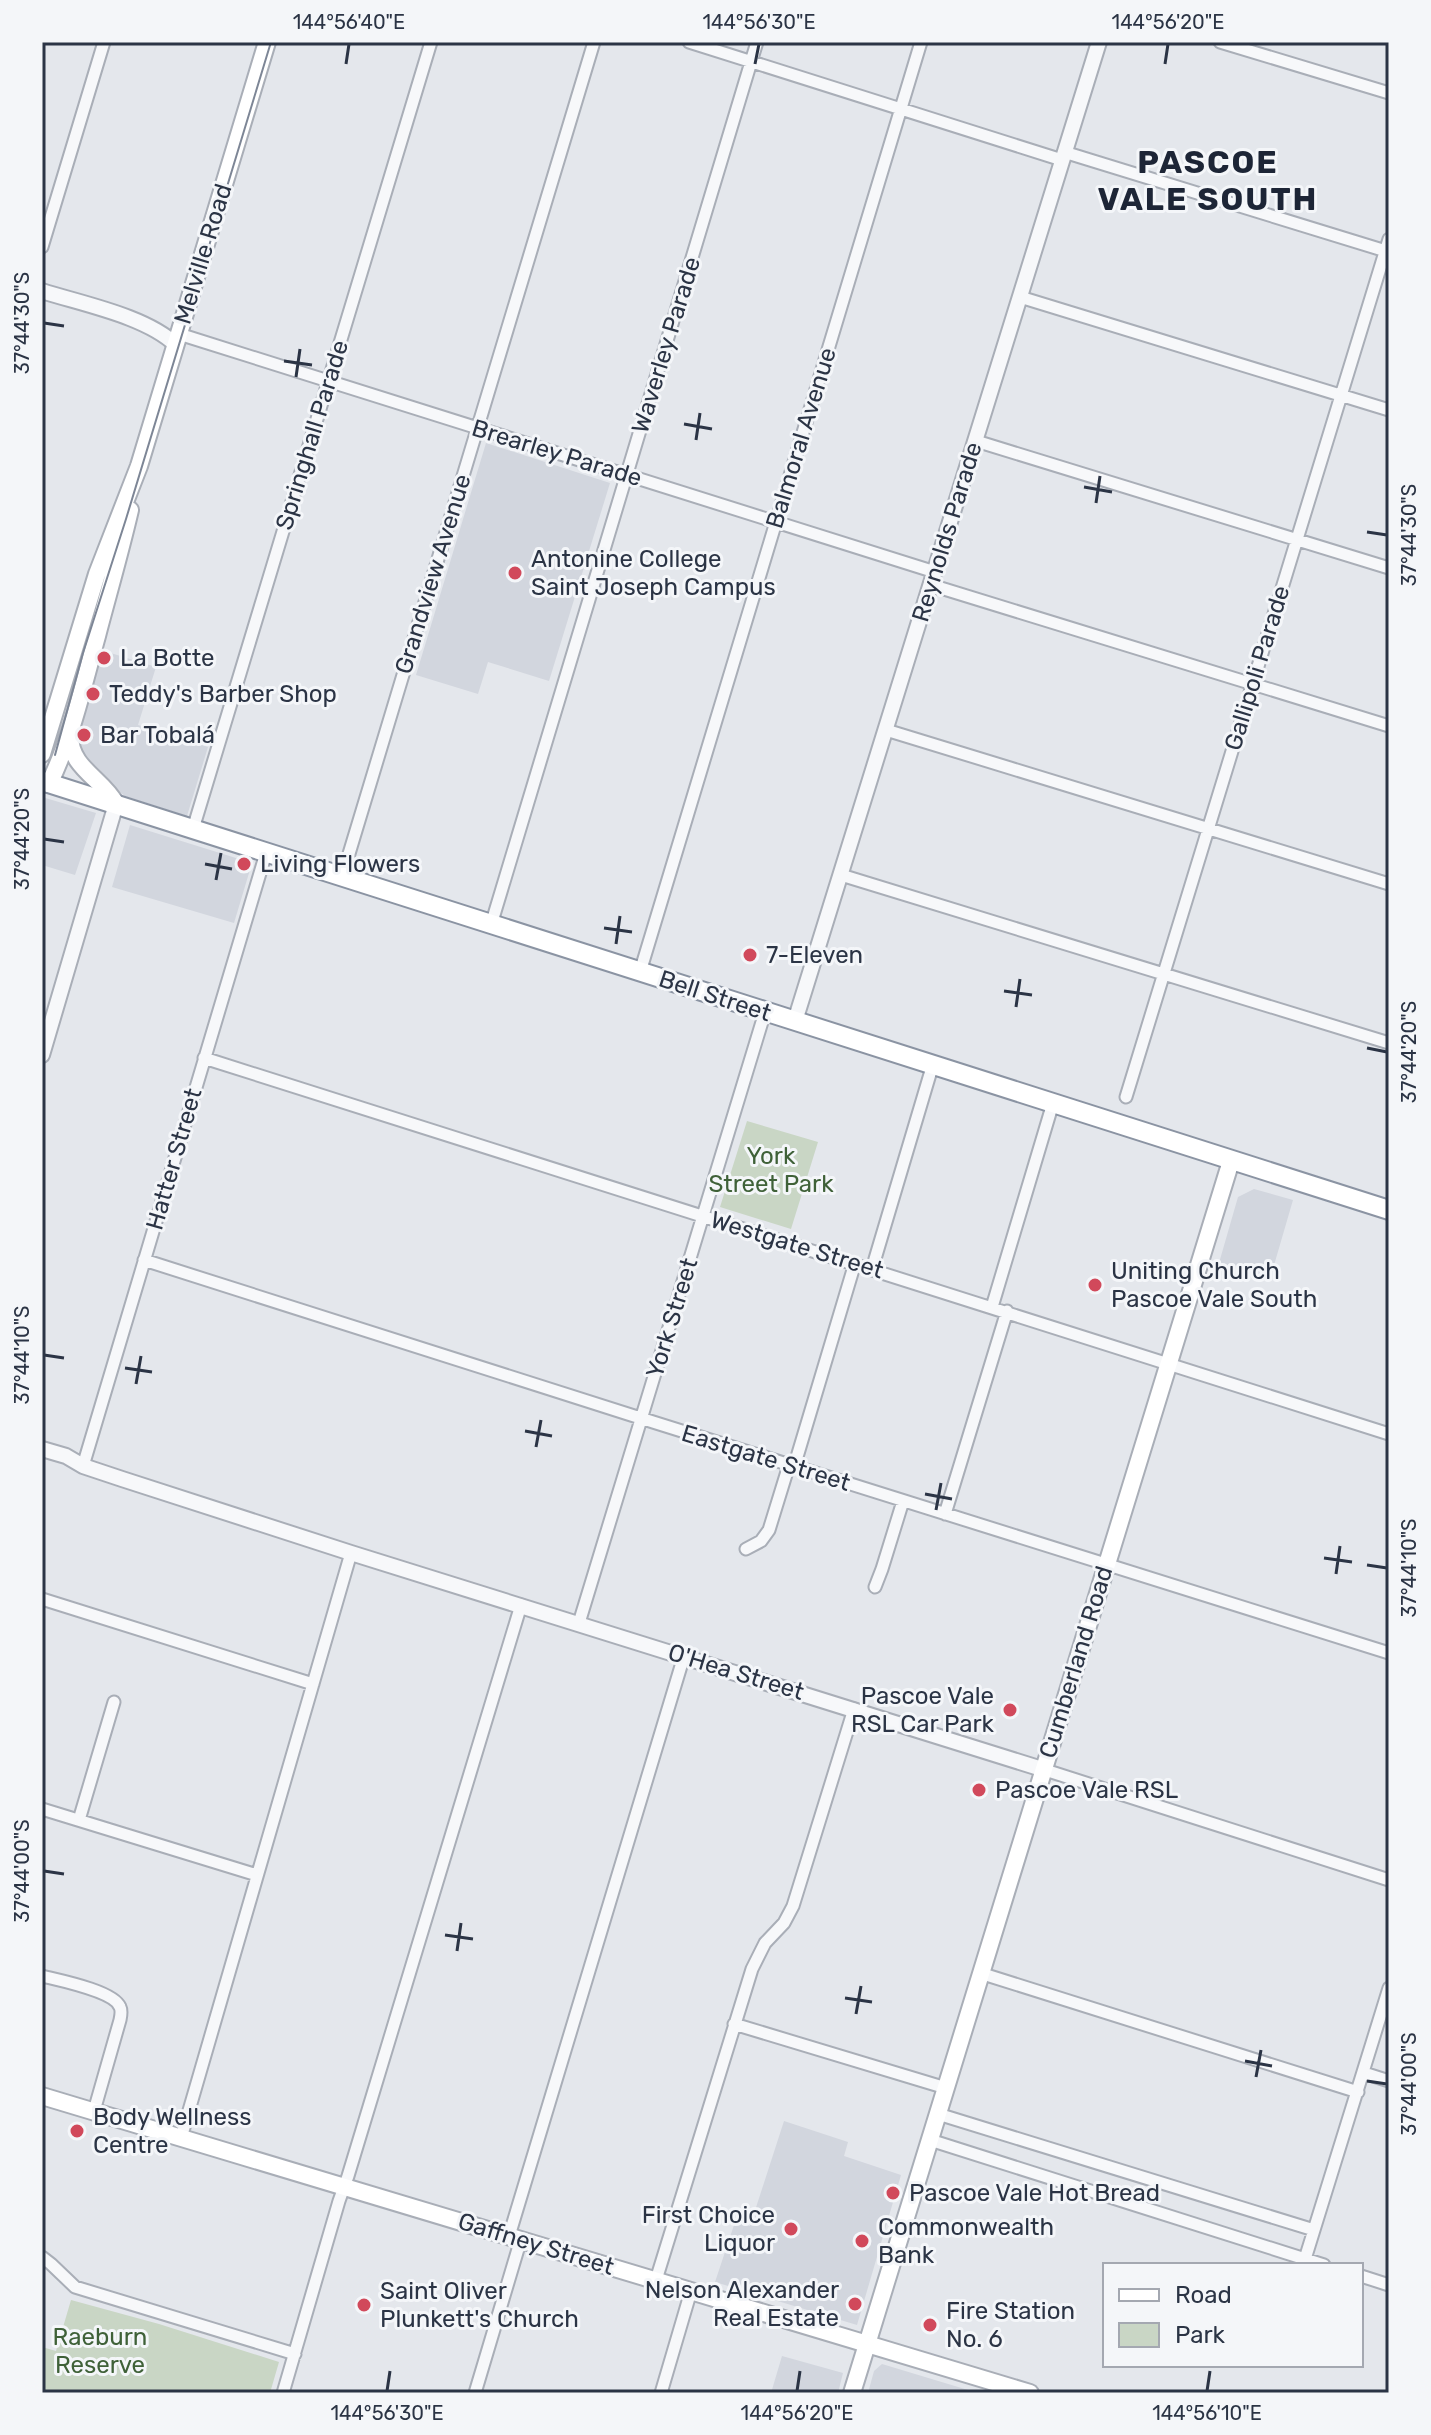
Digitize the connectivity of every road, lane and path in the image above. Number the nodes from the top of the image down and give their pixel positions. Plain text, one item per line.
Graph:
1 (104, 42) edge
2 (267, 42) edge
3 (431, 42) edge
4 (594, 42) edge
5 (689, 42) edge
6 (757, 42) edge
7 (921, 42) edge
8 (1099, 42) edge
9 (1220, 42) edge
10 (751, 62) junction
11 (1389, 93) edge
12 (901, 109) junction
13 (1063, 156) junction
14 (42, 247) edge
15 (1388, 247) edge
16 (42, 291) edge
17 (1020, 297) junction
18 (179, 334) junction
19 (328, 381) junction
20 (1341, 395) junction
21 (1389, 410) edge
22 (477, 428) junction
23 (976, 441) junction
24 (139, 466) junction
25 (626, 475) junction
26 (776, 522) junction
27 (1297, 540) junction
28 (1389, 568) edge
29 (933, 579) junction
30 (1253, 685) junction
31 (1389, 726) edge
32 (71, 730) junction
33 (886, 730) junction
34 (42, 754) edge
35 (46, 782) edge
36 (116, 804) junction
37 (193, 829) junction
38 (1208, 829) junction
39 (266, 853) junction
40 (841, 875) junction
41 (342, 877) junction
42 (1389, 884) edge
43 (491, 925) junction
44 (640, 972) junction
45 (1164, 973) junction
46 (765, 1012) junction
47 (795, 1021) junction
48 (1389, 1043) edge
49 (42, 1055) edge
50 (204, 1058) junction
51 (933, 1064) junction
52 (1126, 1097) dead end
53 (1053, 1103) junction
54 (1231, 1161) junction
55 (1389, 1210) edge
56 (704, 1216) junction
57 (144, 1260) junction
58 (855, 1263) junction
59 (872, 1269) junction
60 (992, 1307) junction
61 (1007, 1311) junction
62 (1168, 1363) junction
63 (642, 1418) junction
64 (1389, 1434) edge
65 (42, 1449) edge
66 (42, 1458) edge
67 (83, 1466) junction
68 (791, 1466) junction
69 (903, 1501) junction
70 (945, 1514) junction
71 (746, 1549) dead end
72 (351, 1553) junction
73 (1106, 1564) junction
74 (875, 1587) dead end
75 (42, 1599) edge
76 (521, 1605) junction
77 (579, 1623) junction
78 (1389, 1653) edge
79 (684, 1656) junction
80 (313, 1684) junction
81 (114, 1702) dead end
82 (854, 1709) junction
83 (1042, 1769) junction
84 (42, 1809) edge
85 (79, 1820) junction
86 (257, 1875) junction
87 (1389, 1880) edge
88 (980, 1973) junction
89 (42, 1976) edge
90 (1389, 1988) edge
91 (734, 2024) junction
92 (1364, 2073) junction
93 (1389, 2081) edge
94 (946, 2088) junction
95 (1358, 2092) junction
96 (42, 2096) edge
97 (94, 2111) junction
98 (938, 2114) junction
99 (181, 2138) junction
100 (930, 2140) junction
101 (344, 2186) junction
102 (1314, 2230) junction
103 (515, 2238) junction
104 (42, 2257) edge
105 (1305, 2259) junction
106 (1318, 2263) edge
107 (1363, 2277) edge
108 (656, 2280) junction
109 (1389, 2285) edge
110 (691, 2291) junction
111 (867, 2344) junction
112 (295, 2354) junction
113 (283, 2393) edge
114 (475, 2393) edge
115 (661, 2393) edge
116 (852, 2393) edge
117 (1030, 2393) edge

1 - 14 street
2 - 18 main road, Melville Road
3 - 19 street, Springhall Parade
4 - 22 street, Grandview Avenue
5 - 10 street
6 - 10 street, Waverley Parade
7 - 12 street, Balmoral Avenue
8 - 13 street, Reynolds Parade
9 - 11 street
10 - 12 street
10 - 25 street, Waverley Parade
12 - 13 street
12 - 26 street, Balmoral Avenue
13 - 15 street
13 - 17 street, Reynolds Parade
15 - 20 street, Gallipoli Parade
16 - 18 street, Brearley Parade
17 - 20 street
17 - 23 street, Reynolds Parade
18 - 19 street, Brearley Parade
18 - 24 main road, Melville Road
19 - 22 street, Brearley Parade
19 - 37 street, Springhall Parade
20 - 21 street
20 - 27 street, Gallipoli Parade
22 - 25 street, Brearley Parade
22 - 41 street, Grandview Avenue
23 - 27 street
23 - 29 street, Reynolds Parade
24 - 32 main road, Melville Road
24 - 34 main road, Melville Road
25 - 26 street, Brearley Parade
25 - 43 street, Waverley Parade
26 - 29 street, Brearley Parade
26 - 44 street, Balmoral Avenue
27 - 28 street
27 - 30 street, Gallipoli Parade
29 - 30 street, Brearley Parade
29 - 33 street, Reynolds Parade
30 - 31 street, Brearley Parade
30 - 38 street, Gallipoli Parade
32 - 35 main road, Melville Road
32 - 36 main road
33 - 38 street
33 - 40 street, Reynolds Parade
35 - 36 highway, Bell Street
36 - 37 highway, Bell Street
36 - 49 street
37 - 39 highway, Bell Street
38 - 42 street
38 - 45 street, Gallipoli Parade
39 - 41 highway, Bell Street
39 - 50 street, Hatter Street
40 - 45 street
40 - 47 street, Reynolds Parade
41 - 43 highway, Bell Street
43 - 44 highway, Bell Street
44 - 46 highway, Bell Street
45 - 48 street
45 - 52 street, Gallipoli Parade
46 - 47 highway, Bell Street
46 - 56 street, York Street
47 - 51 highway, Bell Street
50 - 56 street, Westgate Street
50 - 57 street, Hatter Street
51 - 53 highway, Bell Street
51 - 59 street
53 - 54 highway, Bell Street
53 - 60 street
54 - 55 highway, Bell Street
54 - 62 main road, Cumberland Road
56 - 58 street, Westgate Street
56 - 63 street, York Street
57 - 63 street, Eastgate Street
57 - 67 street, Hatter Street
58 - 59 street, Westgate Street
58 - 68 street
59 - 60 street, Westgate Street
60 - 61 street, Westgate Street
61 - 62 street, Westgate Street
61 - 70 street
62 - 64 street, Westgate Street
62 - 73 main road, Cumberland Road
63 - 68 street, Eastgate Street
63 - 77 street, York Street
65 - 67 street, O'Hea Street
66 - 67 street, O'Hea Street
67 - 72 street, O'Hea Street
68 - 69 street, Eastgate Street
68 - 71 street
69 - 70 street, Eastgate Street
69 - 74 street
70 - 73 street, Eastgate Street
72 - 76 street, O'Hea Street
72 - 80 street
73 - 78 street, Eastgate Street
73 - 83 main road, Cumberland Road
75 - 80 street
76 - 77 street, O'Hea Street
76 - 101 street
77 - 79 street, O'Hea Street
79 - 82 street, O'Hea Street
79 - 103 street
80 - 86 street
81 - 85 street
82 - 83 street, O'Hea Street
82 - 91 street
83 - 87 street, O'Hea Street
83 - 88 main road, Cumberland Road
84 - 85 street
85 - 86 street
86 - 99 street
88 - 94 main road, Cumberland Road
88 - 95 street
89 - 97 street
90 - 92 street
91 - 94 street
91 - 108 street
92 - 93 street
92 - 95 street
94 - 98 main road, Cumberland Road
95 - 102 street
96 - 97 main road, Gaffney Street
97 - 99 main road, Gaffney Street
98 - 100 main road, Cumberland Road
98 - 102 street
99 - 101 main road, Gaffney Street
100 - 105 street
100 - 111 main road, Cumberland Road
101 - 103 main road, Gaffney Street
101 - 112 street
102 - 105 street
103 - 108 main road, Gaffney Street
103 - 114 street
104 - 112 street
105 - 106 street
107 - 109 street
108 - 110 main road, Gaffney Street
110 - 111 main road, Gaffney Street
110 - 115 street
111 - 116 main road, Cumberland Road
111 - 117 main road, Gaffney Street
112 - 113 street

